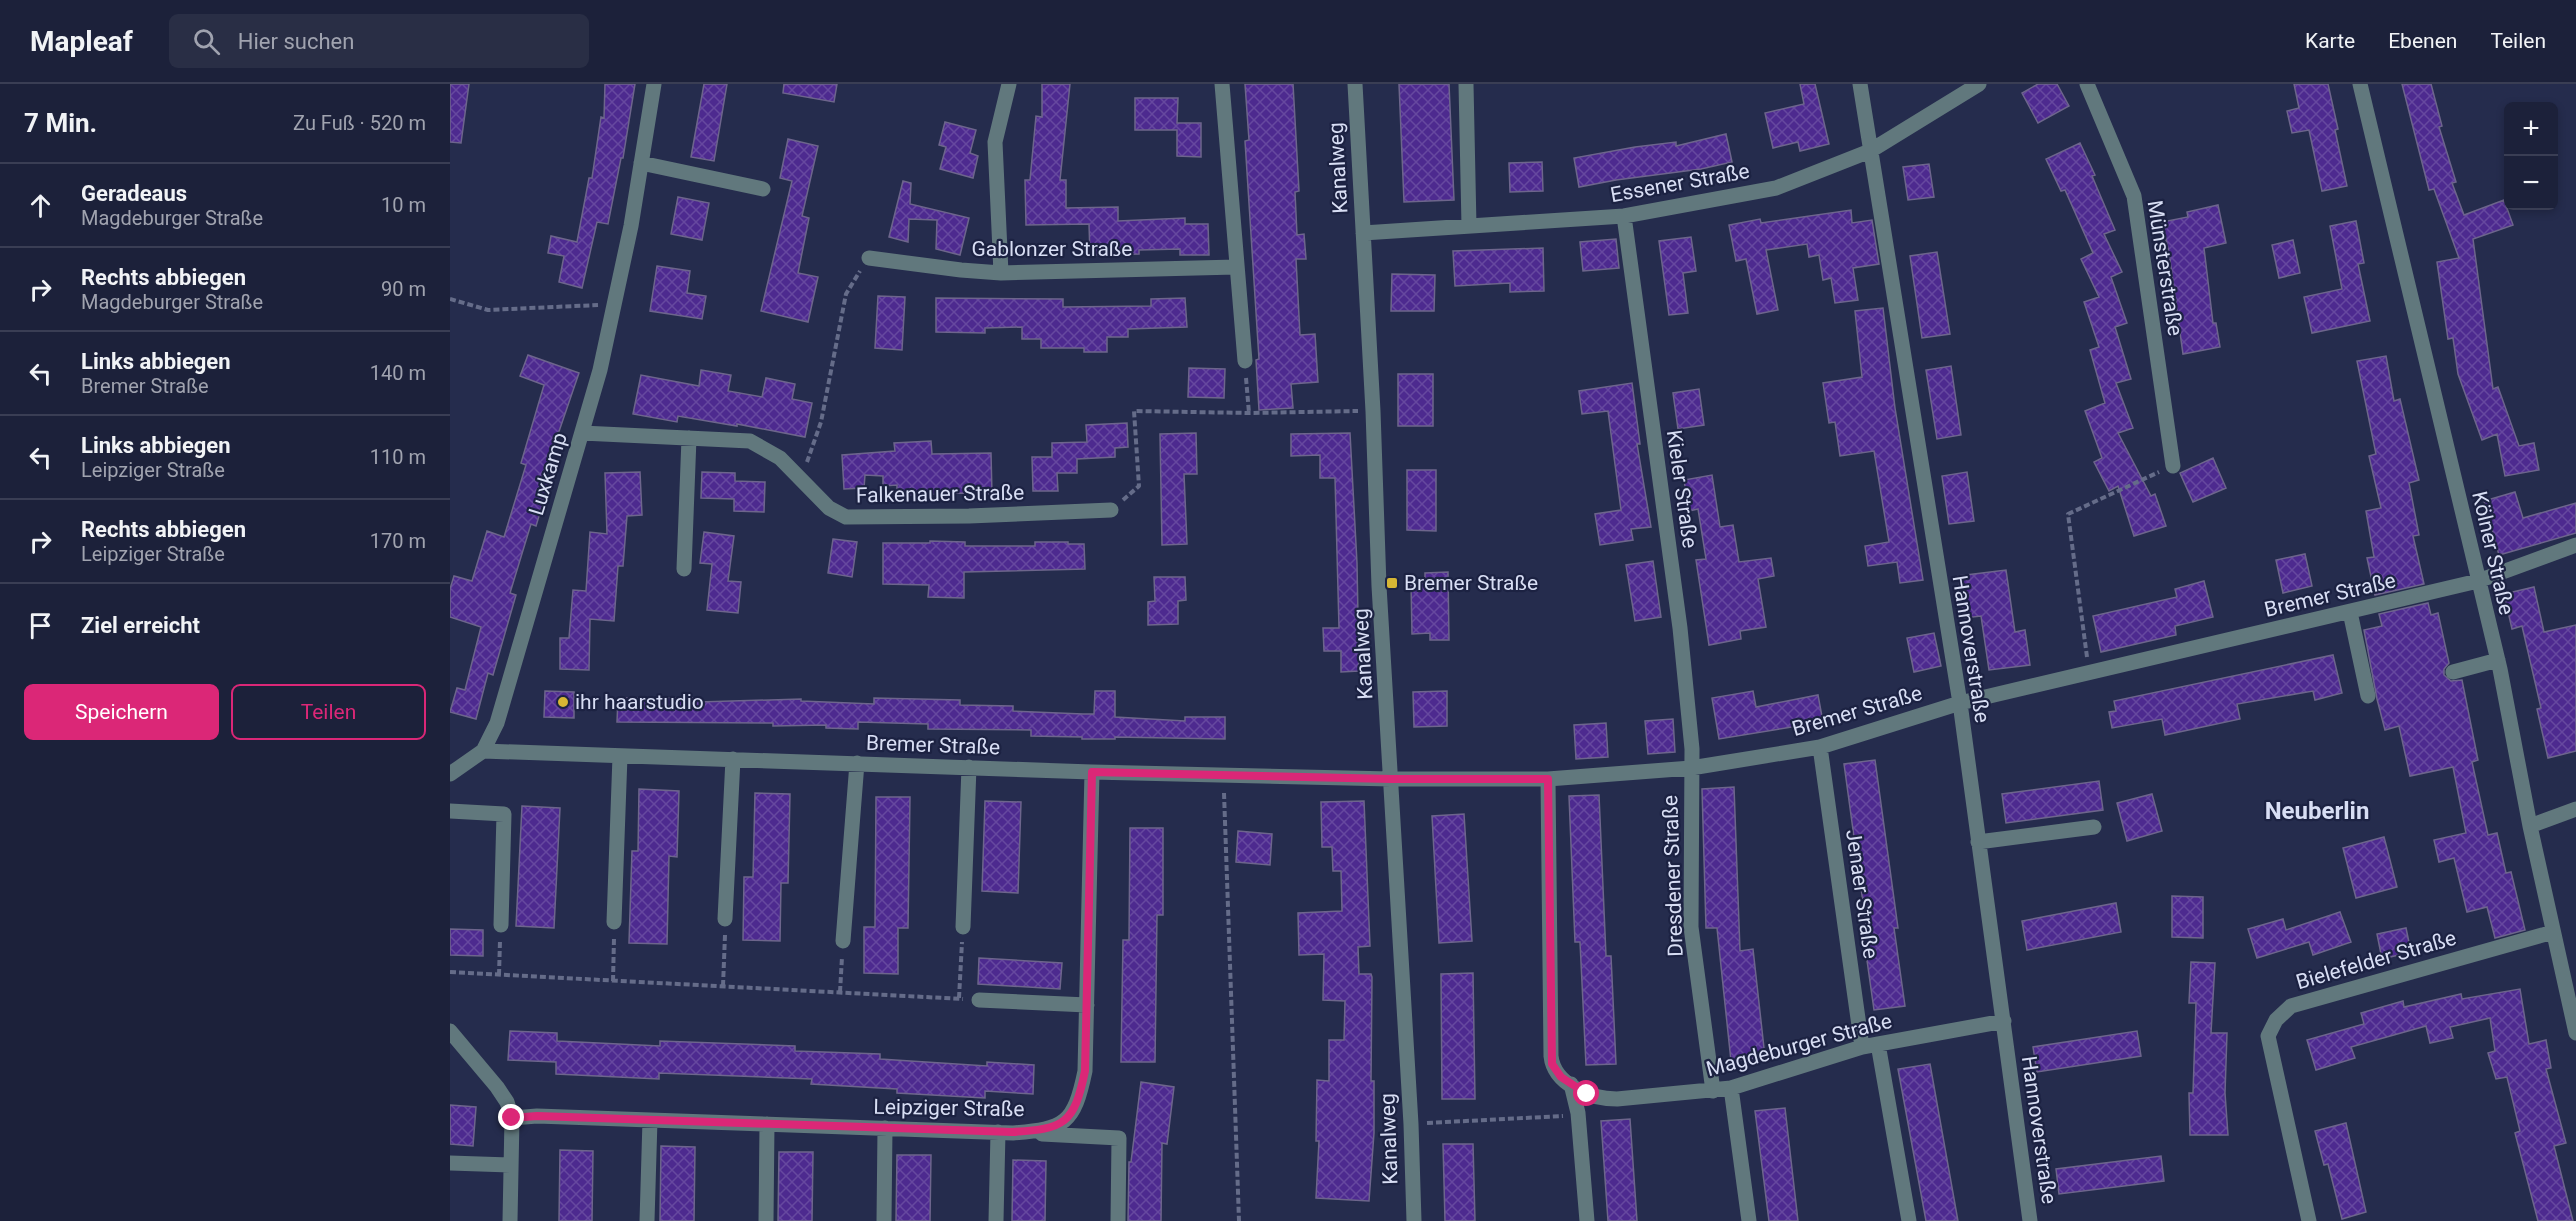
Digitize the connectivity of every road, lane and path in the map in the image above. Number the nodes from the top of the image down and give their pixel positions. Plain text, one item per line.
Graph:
1 (654, 84) edge
2 (1009, 84) edge
3 (1222, 84) edge
4 (1355, 84) edge
5 (1466, 84) edge
6 (1860, 84) edge
7 (1979, 84) edge
8 (2087, 84) edge
9 (2360, 84) edge
10 (1870, 151) junction
11 (641, 164) junction
12 (763, 189) dead end
13 (1624, 216) junction
14 (1469, 226) junction
15 (1363, 233) junction
16 (869, 258) joint
17 (1236, 267) junction
18 (1001, 273) junction
19 (450, 299) edge
20 (615, 305) junction
21 (1245, 361) joint
22 (1373, 411) junction
23 (1249, 413) junction
24 (582, 433) junction
25 (689, 438) junction
26 (2173, 465) joint
27 (801, 479) junction
28 (1111, 510) joint
29 (2576, 545) edge
30 (684, 569) dead end
31 (2478, 581) junction
32 (2350, 612) junction
33 (2498, 660) junction
34 (2089, 672) junction
35 (2453, 672) dead end
36 (2368, 696) dead end
37 (1960, 703) junction
38 (1820, 747) junction
39 (483, 751) junction
40 (620, 756) junction
41 (733, 759) junction
42 (856, 763) junction
43 (969, 767) junction
44 (1691, 768) junction
45 (1092, 772) junction
46 (450, 774) edge
47 (1223, 776) junction
48 (1391, 779) junction
49 (1548, 779) junction
50 (2576, 809) edge
51 (450, 811) edge
52 (2530, 826) junction
53 (2094, 827) dead end
54 (1978, 842) junction
55 (725, 919) joint
56 (614, 922) joint
57 (501, 925) joint
58 (963, 927) joint
59 (2553, 932) junction
60 (843, 941) joint
61 (450, 972) edge
62 (499, 975) junction
63 (613, 981) junction
64 (723, 986) junction
65 (840, 992) junction
66 (959, 999) junction
67 (979, 1000) joint
68 (1087, 1005) junction
69 (2004, 1021) junction
70 (450, 1031) edge
71 (2576, 1033) edge
72 (1878, 1044) junction
73 (1862, 1047) junction
74 (1571, 1084) junction
75 (1731, 1088) junction
76 (1713, 1091) junction
77 (1578, 1113) junction
78 (512, 1118) junction
79 (650, 1120) junction
80 (767, 1124) junction
81 (1410, 1124) junction
82 (885, 1128) junction
83 (1005, 1132) junction
84 (450, 1163) edge
85 (511, 1165) junction
86 (510, 1221) edge
87 (647, 1221) edge
88 (766, 1221) edge
89 (884, 1221) edge
90 (996, 1221) edge
91 (1118, 1221) edge
92 (1239, 1221) edge
93 (1413, 1221) edge
94 (1587, 1221) edge
95 (1749, 1221) edge
96 (1909, 1221) edge
97 (2030, 1221) edge
98 (2308, 1221) edge

1 - 11 street, Luxkamp
2 - 18 street
3 - 17 street
4 - 15 street, Kanalweg
5 - 14 street
6 - 10 street, Hannoverstraße
7 - 10 street, Essener Straße
8 - 26 street, Münsterstraße
9 - 31 street, Kölner Straße
10 - 13 street, Essener Straße
10 - 37 street, Hannoverstraße
11 - 12 street
11 - 20 street, Luxkamp
13 - 14 street, Essener Straße
13 - 44 street, Kieler Straße
14 - 15 street, Essener Straße
15 - 22 street, Kanalweg
16 - 18 street, Gablonzer Straße
16 - 27 path
17 - 18 street, Gablonzer Straße
17 - 21 street
19 - 20 path
20 - 24 street, Luxkamp
21 - 23 path
22 - 23 path
22 - 48 street, Kanalweg
23 - 28 path
24 - 25 street, Falkenauer Straße
24 - 39 street, Luxkamp
25 - 27 street, Falkenauer Straße
25 - 30 street
26 - 34 path
27 - 28 street, Falkenauer Straße
29 - 31 street, Bremer Straße
31 - 32 street, Bremer Straße
31 - 33 street, Kölner Straße
32 - 34 street, Bremer Straße
32 - 36 street
33 - 35 street
33 - 52 street, Kölner Straße
34 - 37 street, Bremer Straße
37 - 38 street, Bremer Straße
37 - 54 street, Hannoverstraße
38 - 44 street, Bremer Straße
38 - 73 street, Jenaer Straße
39 - 40 street, Bremer Straße
39 - 46 street, Luxkamp
40 - 41 street, Bremer Straße
40 - 56 street
41 - 42 street, Bremer Straße
41 - 55 street
42 - 43 street, Bremer Straße
42 - 60 street
43 - 45 street, Bremer Straße
43 - 58 street
44 - 49 street, Bremer Straße
44 - 76 street, Dresdener Straße
45 - 47 street, Bremer Straße
45 - 68 street, Leipziger Straße
47 - 48 street, Bremer Straße
47 - 92 path
48 - 49 street, Bremer Straße
48 - 81 street, Kanalweg
49 - 74 street, Magdeburger Straße
50 - 52 street
51 - 57 street
52 - 59 street, Kölner Straße
53 - 54 street
54 - 69 street, Hannoverstraße
55 - 64 path
56 - 63 path
57 - 62 path
58 - 66 path
59 - 71 street, Kölner Straße
59 - 98 street, Bielefelder Straße
60 - 65 path
61 - 62 path
62 - 63 path
63 - 64 path
64 - 65 path
65 - 66 path
66 - 67 path
67 - 68 street
68 - 83 street, Leipziger Straße
69 - 72 street, Magdeburger Straße
69 - 97 street, Hannoverstraße
70 - 78 street
72 - 73 street, Magdeburger Straße
72 - 96 street
73 - 75 street, Magdeburger Straße
74 - 76 street, Magdeburger Straße
74 - 77 street, Magdeburger Straße
75 - 76 street, Magdeburger Straße
75 - 95 street
77 - 81 path
77 - 94 street, Magdeburger Straße
78 - 79 street, Leipziger Straße
78 - 85 street
79 - 80 street, Leipziger Straße
79 - 87 street
80 - 82 street, Leipziger Straße
80 - 88 street
81 - 93 street, Kanalweg
82 - 83 street, Leipziger Straße
82 - 89 street
83 - 90 street
83 - 91 street
84 - 85 street
85 - 86 street

